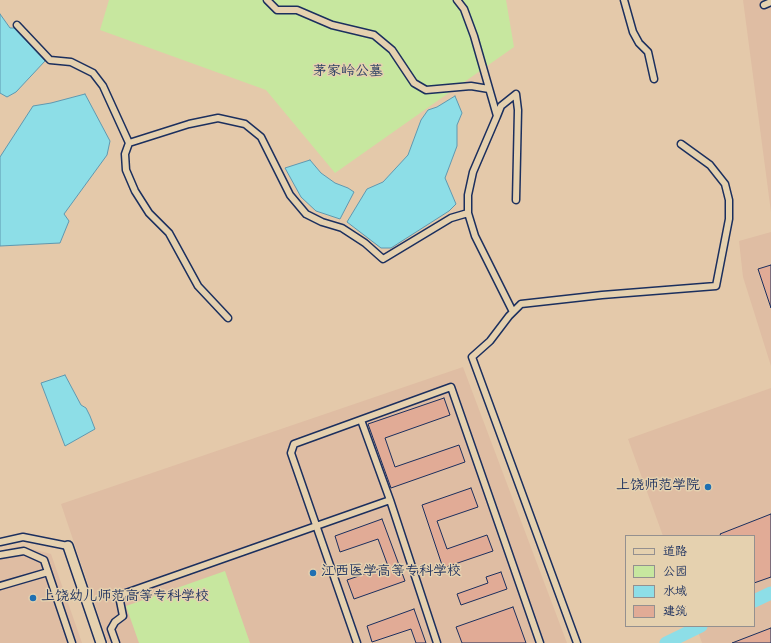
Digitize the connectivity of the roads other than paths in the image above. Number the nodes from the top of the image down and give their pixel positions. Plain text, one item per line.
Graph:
1 (267, 0) edge
2 (457, 0) edge
3 (624, 0) edge
4 (771, 2) edge
5 (764, 5) dead end
6 (17, 26) dead end
7 (654, 80) dead end
8 (489, 89) junction
9 (497, 116) junction
10 (129, 143) junction
11 (681, 144) dead end
12 (516, 200) dead end
13 (468, 213) junction
14 (513, 312) junction
15 (228, 318) dead end
16 (361, 420) junction
17 (390, 500) junction
18 (316, 526) junction
19 (0, 542) edge
20 (68, 546) joint
21 (0, 555) edge
22 (48, 572) junction
23 (0, 586) edge
24 (72, 643) edge
25 (101, 643) edge
26 (116, 643) edge
27 (357, 643) edge
28 (438, 643) edge
29 (540, 643) edge
30 (577, 643) edge

1 - 8 street
2 - 8 street
3 - 7 street
4 - 5 street
6 - 10 street
8 - 9 street
9 - 12 street
9 - 13 street
10 - 13 street
10 - 15 street
11 - 14 street
13 - 14 street
14 - 30 street
16 - 17 street
16 - 18 street
16 - 29 street
17 - 18 street
17 - 28 street
18 - 26 street
18 - 27 street
19 - 20 street
20 - 25 street
21 - 22 street
22 - 23 street
22 - 24 street

